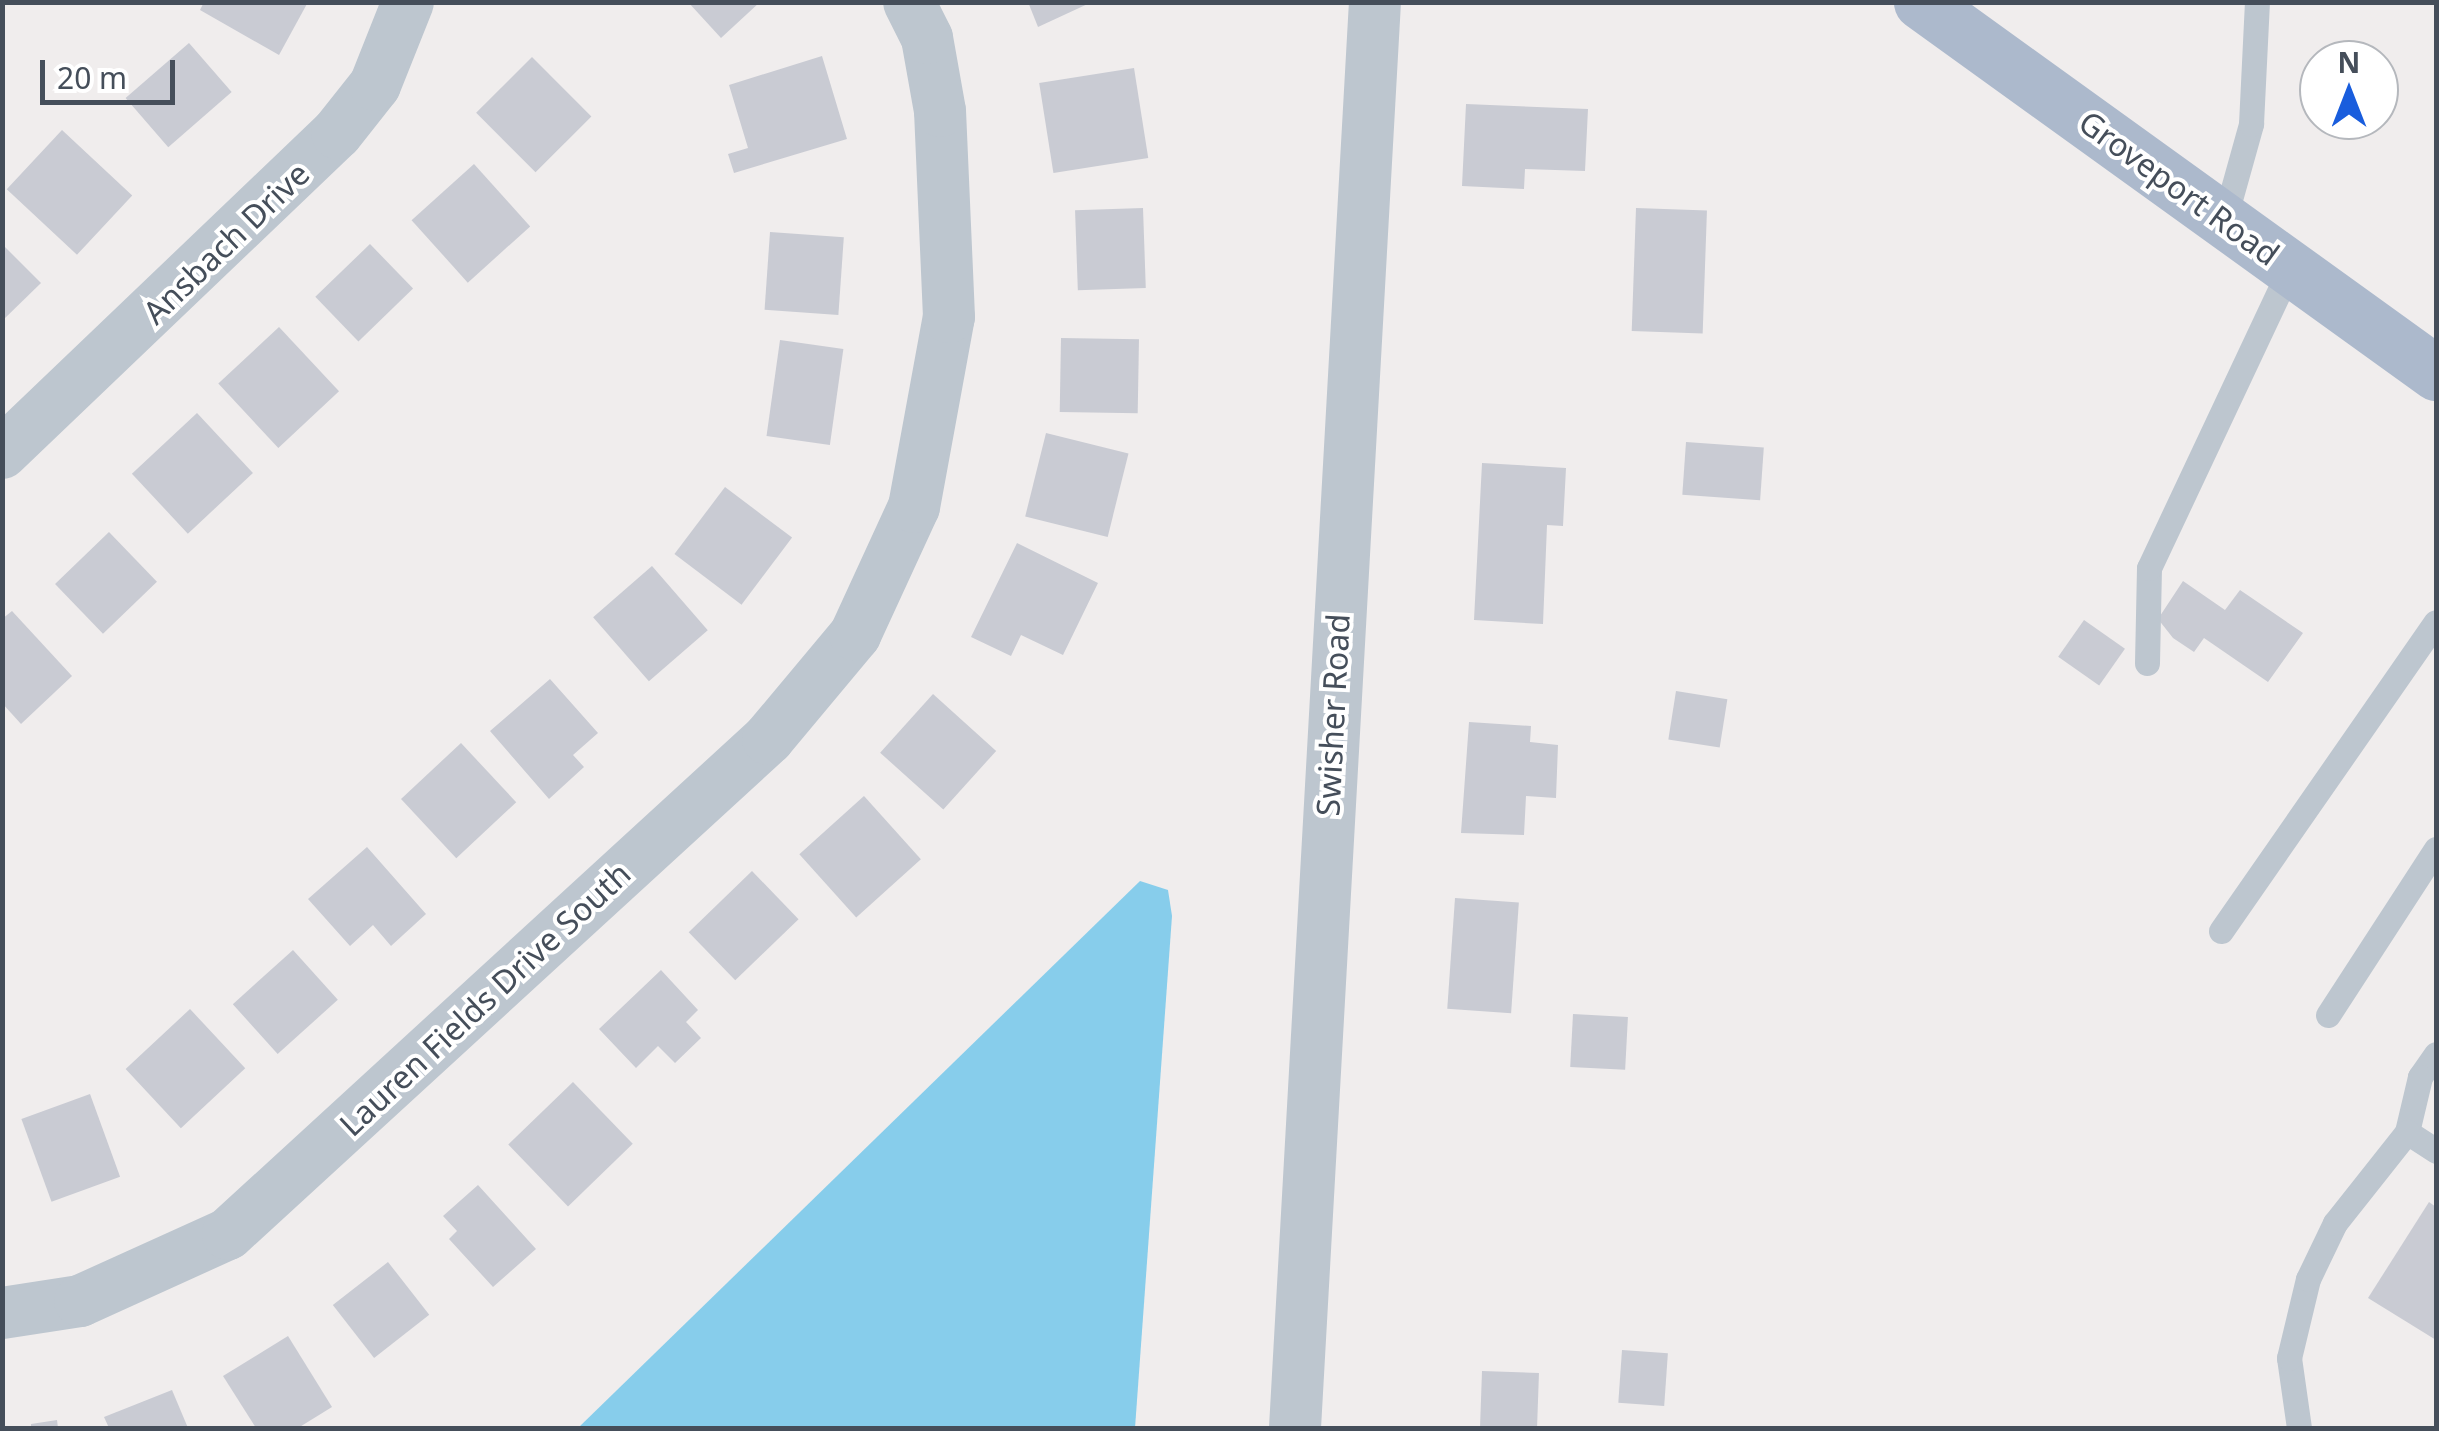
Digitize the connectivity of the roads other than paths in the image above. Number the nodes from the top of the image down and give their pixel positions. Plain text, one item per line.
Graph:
1 (408, 2) edge
2 (909, 2) edge
3 (1375, 2) edge
4 (1920, 2) edge
5 (2257, 2) edge
6 (2224, 221) junction
7 (2290, 268) junction
8 (2436, 373) edge
9 (2, 453) edge
10 (2436, 622) edge
11 (2147, 663) dead end
12 (2436, 849) edge
13 (2221, 931) dead end
14 (2328, 1015) dead end
15 (2436, 1054) edge
16 (2408, 1132) junction
17 (2436, 1151) edge
18 (2, 1313) edge
19 (1295, 1428) edge
20 (2300, 1428) edge

1 - 9 street, Ansbach Drive
2 - 18 street, Lauren Fields Drive South
3 - 19 street, Swisher Road
4 - 6 main road, Groveport Road
5 - 6 lane
6 - 7 main road, Groveport Road
7 - 8 main road, Groveport Road
7 - 11 lane
10 - 13 lane
12 - 14 lane
15 - 16 lane
16 - 17 lane
16 - 20 lane

